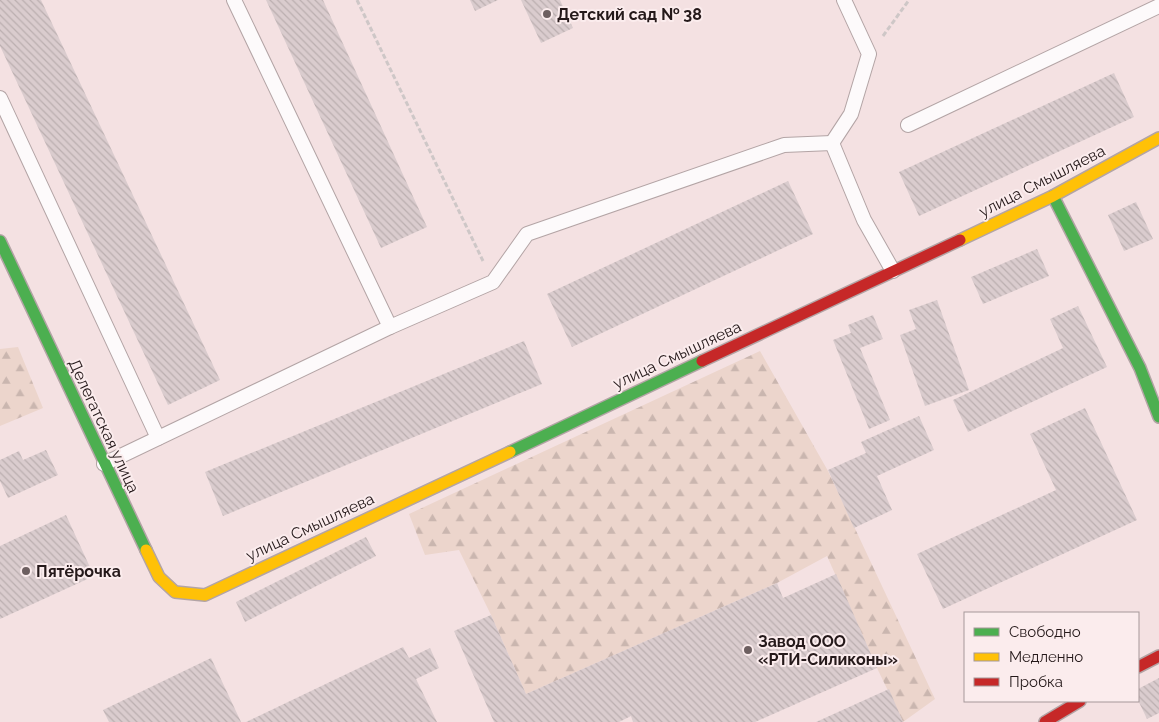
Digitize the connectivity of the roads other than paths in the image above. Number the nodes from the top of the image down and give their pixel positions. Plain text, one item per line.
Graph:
1 (234, 0) edge
2 (844, 0) edge
3 (1159, 6) edge
4 (0, 98) edge
5 (908, 126) dead end
6 (1159, 138) edge
7 (832, 143) junction
8 (1053, 196) junction
9 (0, 241) edge
10 (893, 271) junction
11 (390, 327) junction
12 (1159, 417) edge
13 (158, 438) junction
14 (104, 464) junction
15 (205, 595) joint
16 (1159, 656) edge
17 (1139, 666) edge
18 (1078, 702) edge
19 (1045, 722) edge

1 - 11 lane
2 - 7 lane
3 - 5 lane
4 - 13 lane
6 - 8 street, улица Смышляева
7 - 10 lane
7 - 11 lane
8 - 10 street, улица Смышляева
8 - 12 street
9 - 14 street, Делегатская улица
10 - 15 street, улица Смышляева
11 - 13 lane
13 - 14 lane
14 - 15 street, Делегатская улица
16 - 17 street
18 - 19 street

